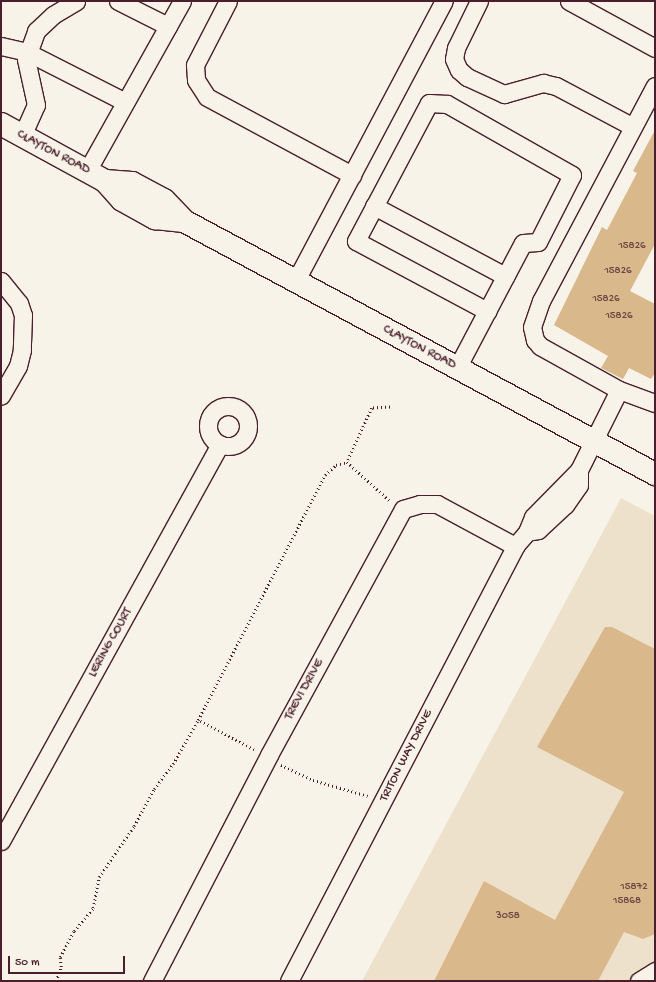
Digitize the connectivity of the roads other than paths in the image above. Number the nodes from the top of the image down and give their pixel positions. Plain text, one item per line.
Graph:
1 (76, 1) edge
2 (118, 1) edge
3 (182, 1) edge
4 (228, 1) edge
5 (444, 1) edge
6 (480, 1) edge
7 (569, 1) edge
8 (168, 26) junction
9 (1, 46) edge
10 (655, 48) edge
11 (27, 56) junction
12 (655, 86) edge
13 (125, 102) junction
14 (1, 124) edge
15 (633, 127) junction
16 (22, 136) junction
17 (352, 175) junction
18 (96, 176) junction
19 (374, 206) junction
20 (505, 276) junction
21 (1, 282) edge
22 (295, 282) junction
23 (487, 311) junction
24 (457, 368) junction
25 (619, 390) junction
26 (1, 395) edge
27 (655, 403) edge
28 (595, 442) junction
29 (220, 445) dead end
30 (655, 474) edge
31 (515, 546) junction
32 (1, 841) edge
33 (655, 971) edge
34 (152, 981) edge
35 (289, 981) edge
36 (639, 981) edge

1 - 11 street
2 - 8 street
3 - 8 street
4 - 17 street
5 - 17 street
6 - 15 street
7 - 10 street
8 - 13 street
9 - 11 street
11 - 13 street
11 - 16 street
12 - 15 street
13 - 18 street
14 - 16 main road, CLAYTON ROAD
15 - 25 street
16 - 18 main road, CLAYTON ROAD
17 - 22 street
18 - 22 main road, CLAYTON ROAD
19 - 20 street
19 - 20 street
19 - 23 street
20 - 23 street
21 - 26 street
22 - 24 main road, CLAYTON ROAD
23 - 24 street
24 - 28 main road, CLAYTON ROAD
25 - 27 street
25 - 28 street, TRITON WAY DRIVE
28 - 30 main road, CLAYTON ROAD
28 - 31 street, TRITON WAY DRIVE
29 - 32 street, LERING COURT
31 - 34 street, TREVI DRIVE
31 - 35 street, TRITON WAY DRIVE
33 - 36 street

